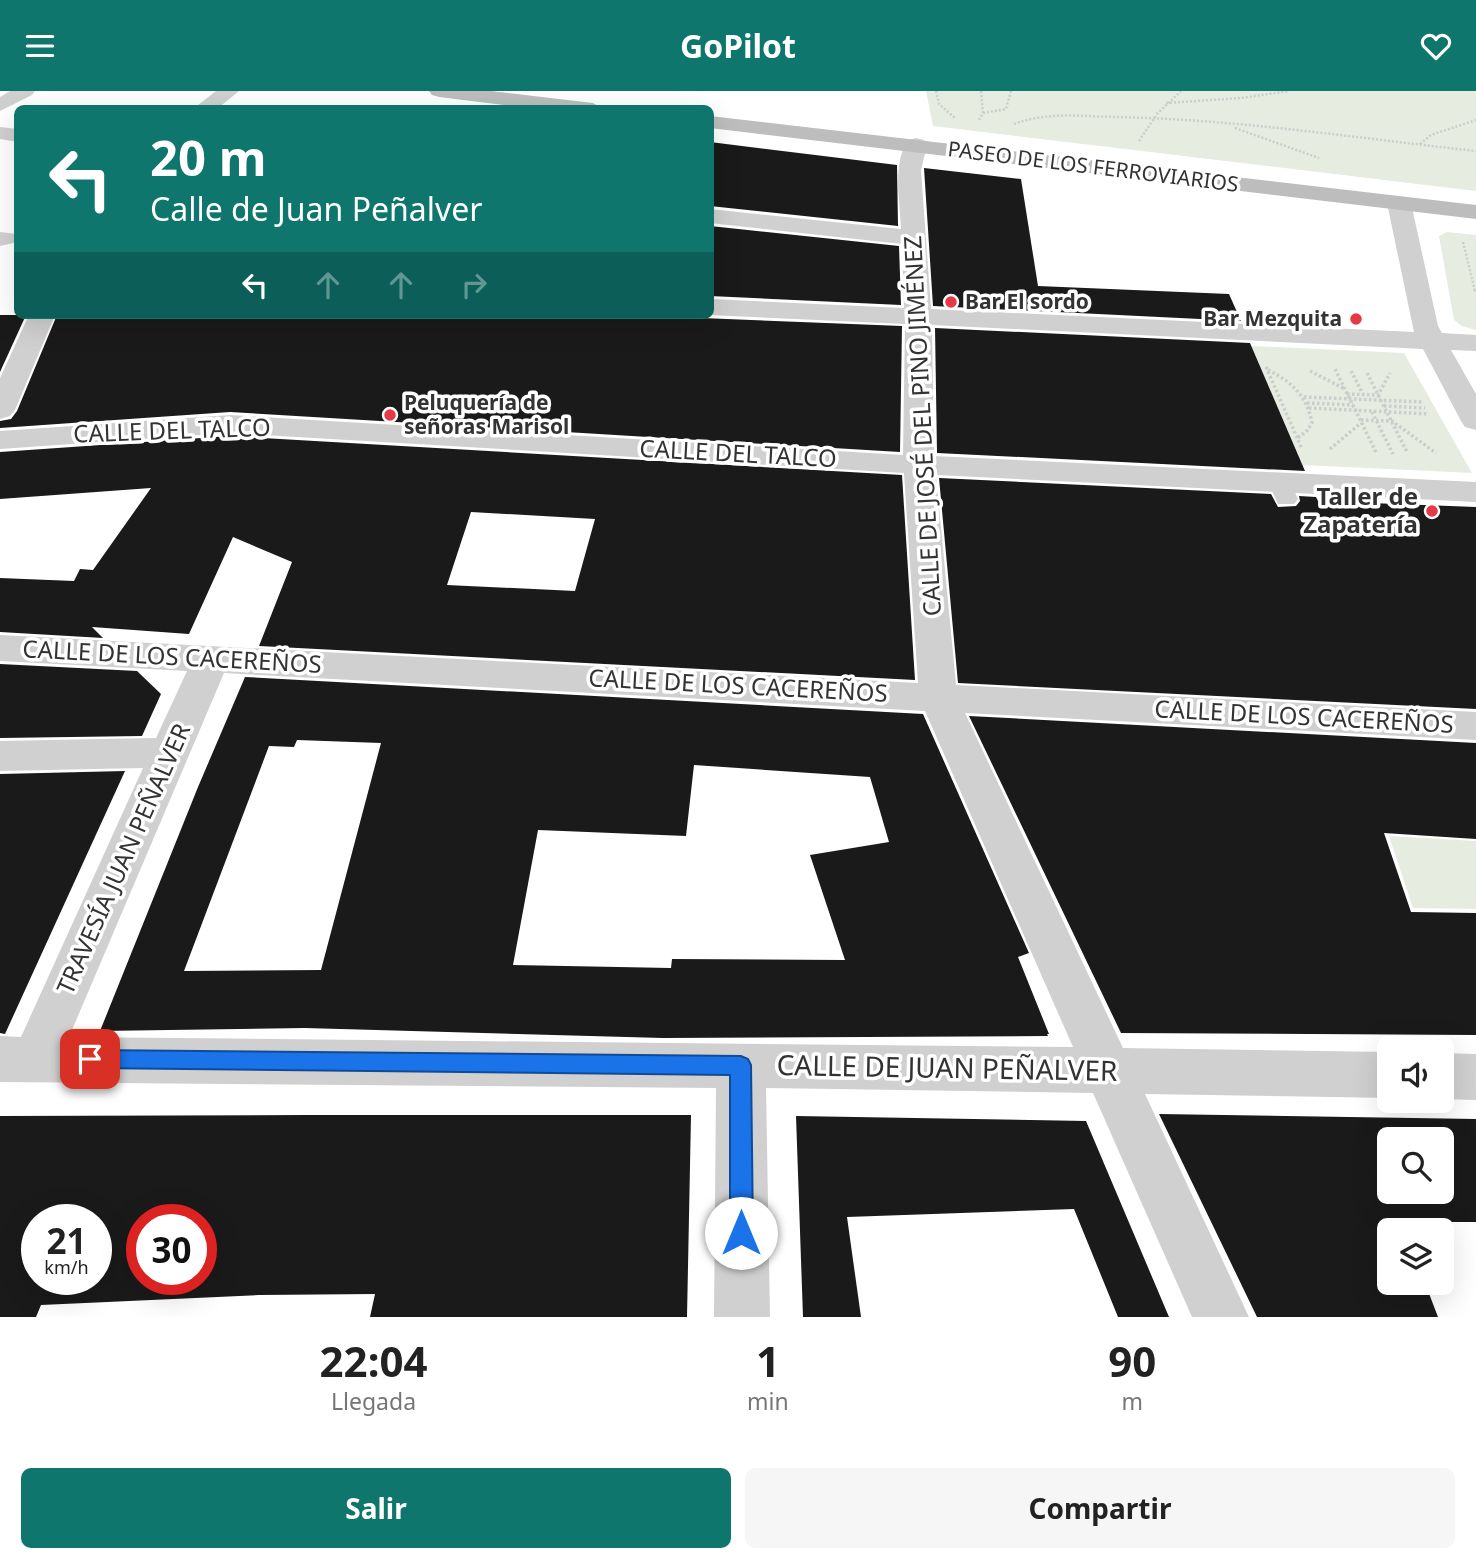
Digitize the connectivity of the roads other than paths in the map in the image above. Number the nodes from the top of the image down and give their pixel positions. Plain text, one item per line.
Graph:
1 (25, 91) edge
2 (229, 91) edge
3 (439, 91) edge
4 (0, 105) edge
5 (210, 105) edge
6 (559, 105) edge
7 (714, 122) edge
8 (916, 145) junction
9 (1399, 203) junction
10 (1476, 212) edge
11 (714, 216) edge
12 (914, 238) junction
13 (714, 307) edge
14 (918, 316) junction
15 (40, 319) edge
16 (1432, 341) junction
17 (1476, 343) edge
18 (0, 410) edge
19 (1476, 421) edge
20 (0, 440) edge
21 (919, 464) junction
22 (1476, 492) edge
23 (0, 647) edge
24 (211, 659) junction
25 (938, 697) junction
26 (1476, 726) edge
27 (170, 753) junction
28 (0, 756) edge
29 (18, 1059) edge
30 (741, 1065) junction
31 (1109, 1071) junction
32 (1377, 1076) edge
33 (1454, 1076) edge
34 (1476, 1077) edge
35 (742, 1317) edge
36 (1221, 1317) edge

1 - 4 street
2 - 5 street
3 - 6 main road
7 - 8 main road, PASEO DE LOS FERROVIARIOS
8 - 9 main road, PASEO DE LOS FERROVIARIOS
8 - 12 street, CALLE DE JOSÉ DEL PINO JIMÉNEZ
9 - 10 main road, PASEO DE LOS FERROVIARIOS
9 - 16 street
11 - 12 street
12 - 14 street, CALLE DE JOSÉ DEL PINO JIMÉNEZ
13 - 14 street
14 - 16 street
14 - 21 street, CALLE DE JOSÉ DEL PINO JIMÉNEZ
15 - 18 street
16 - 17 street
16 - 19 street
20 - 21 street, CALLE DEL TALCO
21 - 22 street, CALLE DEL TALCO
21 - 25 street, CALLE DE JOSÉ DEL PINO JIMÉNEZ
23 - 24 street, CALLE DE LOS CACEREÑOS
24 - 25 street, CALLE DE LOS CACEREÑOS
24 - 27 street, TRAVESÍA JUAN PEÑALVER
25 - 26 street, CALLE DE LOS CACEREÑOS
25 - 31 street, CALLE DE JOSÉ DEL PINO JIMÉNEZ
27 - 28 street
27 - 29 street, TRAVESÍA JUAN PEÑALVER
29 - 30 street, CALLE DE JUAN PEÑALVER
30 - 31 street, CALLE DE JUAN PEÑALVER
30 - 35 street
31 - 32 street, CALLE DE JUAN PEÑALVER
31 - 36 street, CALLE DE JOSÉ DEL PINO JIMÉNEZ
33 - 34 street

